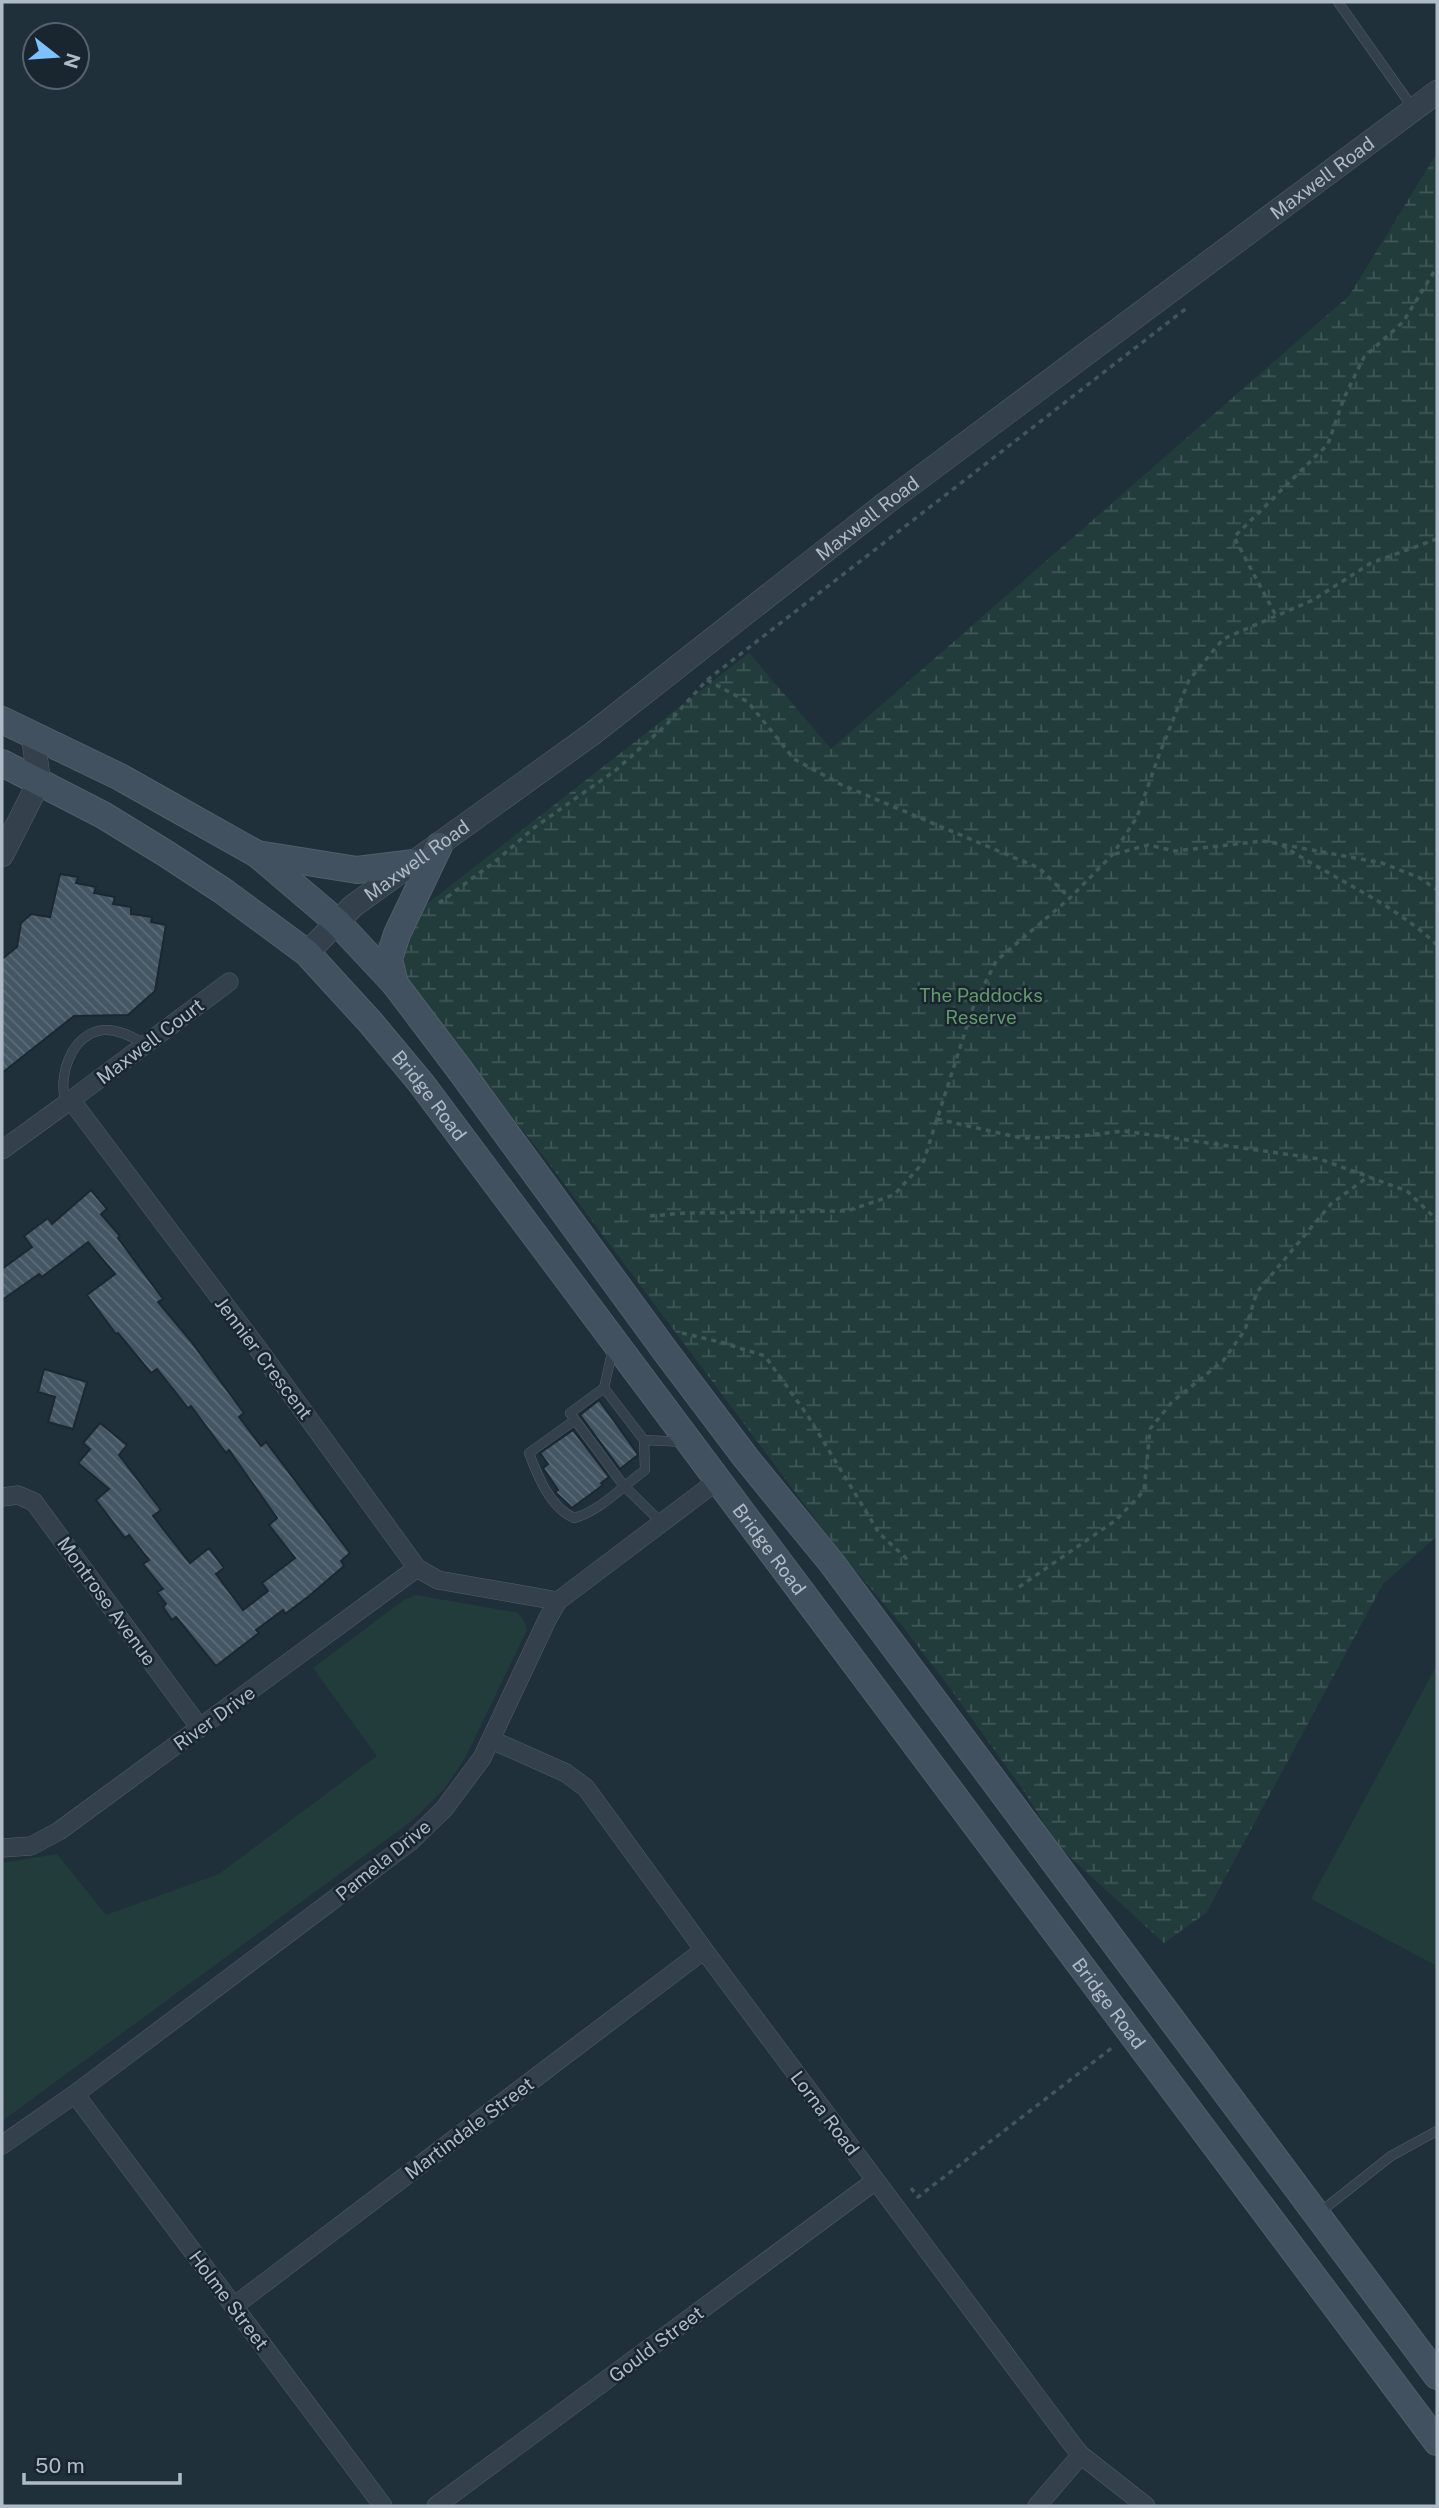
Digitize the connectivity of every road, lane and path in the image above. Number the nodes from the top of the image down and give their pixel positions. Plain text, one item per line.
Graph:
1 (1338, 2) edge
2 (1437, 92) edge
3 (1414, 110) junction
4 (1437, 267) edge
5 (1191, 305) dead end
6 (1437, 539) edge
7 (1275, 615) junction
8 (708, 680) junction
9 (2, 720) edge
10 (33, 736) junction
11 (2, 763) edge
12 (38, 782) junction
13 (1280, 844) junction
14 (439, 846) junction
15 (257, 854) junction
16 (1113, 854) junction
17 (2, 855) edge
18 (414, 863) junction
19 (1437, 890) edge
20 (1070, 898) junction
21 (432, 908) dead end
22 (337, 922) junction
23 (1437, 945) edge
24 (307, 953) junction
25 (229, 982) dead end
26 (395, 984) junction
27 (145, 1044) junction
28 (69, 1102) junction
29 (937, 1119) junction
30 (2, 1150) edge
31 (1369, 1176) junction
32 (650, 1216) dead end
33 (1437, 1220) edge
34 (680, 1333) dead end
35 (615, 1342) junction
36 (604, 1388) junction
37 (575, 1420) junction
38 (644, 1440) junction
39 (689, 1443) junction
40 (746, 1458) junction
41 (717, 1481) junction
42 (624, 1486) junction
43 (2, 1497) edge
44 (662, 1523) junction
45 (908, 1560) dead end
46 (417, 1568) junction
47 (1019, 1587) dead end
48 (558, 1601) junction
49 (200, 1728) junction
50 (492, 1740) junction
51 (2, 1848) edge
52 (704, 1950) junction
53 (1115, 2046) dead end
54 (75, 2094) junction
55 (1437, 2131) edge
56 (2, 2145) edge
57 (875, 2181) junction
58 (911, 2188) dead end
59 (1317, 2214) junction
60 (1286, 2239) junction
61 (234, 2306) junction
62 (1437, 2376) edge
63 (1437, 2442) edge
64 (1081, 2455) junction
65 (383, 2506) edge
66 (436, 2506) edge
67 (1037, 2506) edge
68 (1146, 2506) edge

1 - 3 lane
2 - 3 street, Maxwell Road
3 - 14 street, Maxwell Road
4 - 7 path
5 - 8 path
6 - 7 path
7 - 16 path
8 - 20 path
8 - 21 path
9 - 10 main road, Bridge Road
10 - 12 street
10 - 15 main road, Bridge Road
11 - 12 main road, Bridge Road
12 - 17 street
12 - 24 main road, Bridge Road
13 - 16 path
13 - 19 path
13 - 23 path
14 - 18 street, Maxwell Road
14 - 26 main road
15 - 18 main road
15 - 22 main road, Bridge Road
16 - 20 path
18 - 22 street, Maxwell Road
20 - 29 path
22 - 24 street, Maxwell Road
22 - 26 main road, Bridge Road
24 - 35 main road, Bridge Road
25 - 27 street, Maxwell Court
26 - 40 main road, Bridge Road
27 - 28 street, Maxwell Court
27 - 28 lane
28 - 30 street
28 - 46 street, Jennier Crescent
29 - 31 path
29 - 32 path
31 - 33 path
31 - 47 path
34 - 45 path
35 - 36 lane
35 - 39 main road, Bridge Road
36 - 37 lane
36 - 38 lane
37 - 42 lane
37 - 42 lane
38 - 39 lane
38 - 42 lane
39 - 41 main road, Bridge Road
40 - 41 main road
40 - 59 main road, Bridge Road
41 - 44 street, Pamela Drive
41 - 60 main road, Bridge Road
42 - 44 lane
43 - 49 street, Montrose Avenue
44 - 48 street, Pamela Drive
46 - 48 street, Jennier Crescent
46 - 49 street, River Drive
48 - 50 street, Pamela Drive
49 - 51 street, River Drive
50 - 52 street, Lorna Road
50 - 54 street, Pamela Drive
52 - 57 street, Lorna Road
52 - 61 street, Martindale Street
53 - 58 path
54 - 56 street, Pamela Drive
54 - 61 street, Holme Street
55 - 59 lane
57 - 64 street, Lorna Road
57 - 66 street, Gould Street
59 - 60 main road
59 - 62 main road, Bridge Road
60 - 63 main road, Bridge Road
61 - 65 street, Holme Street
64 - 67 street
64 - 68 street, Lorna Road

